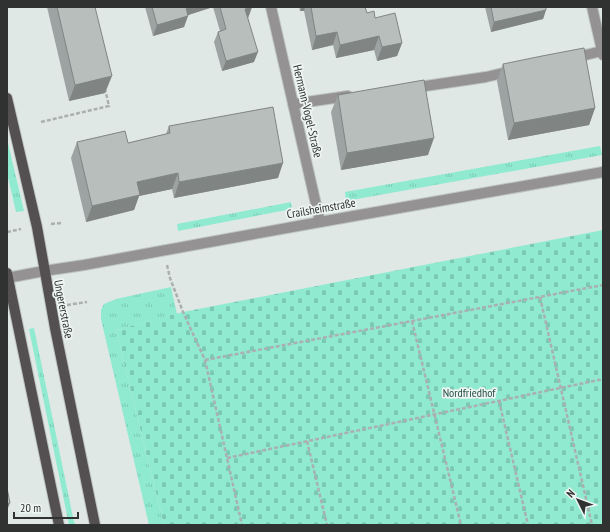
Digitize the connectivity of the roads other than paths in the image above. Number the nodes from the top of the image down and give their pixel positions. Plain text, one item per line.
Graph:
1 (271, 7) edge
2 (592, 7) edge
3 (602, 53) edge
4 (563, 60) edge
5 (525, 68) edge
6 (401, 89) edge
7 (355, 96) edge
8 (7, 98) edge
9 (293, 104) junction
10 (603, 172) edge
11 (320, 222) junction
12 (44, 271) junction
13 (7, 276) edge
14 (58, 525) edge
15 (95, 525) edge

1 - 9 street, Hermann-Vogel-Straße
2 - 3 street
3 - 4 street
5 - 6 street
7 - 9 street
8 - 12 main road, Ungererstraße
9 - 11 street, Hermann-Vogel-Straße
10 - 11 street, Crailsheimstraße
11 - 12 street, Crailsheimstraße
12 - 13 street, Crailsheimstraße
12 - 15 main road, Ungererstraße
13 - 14 main road

